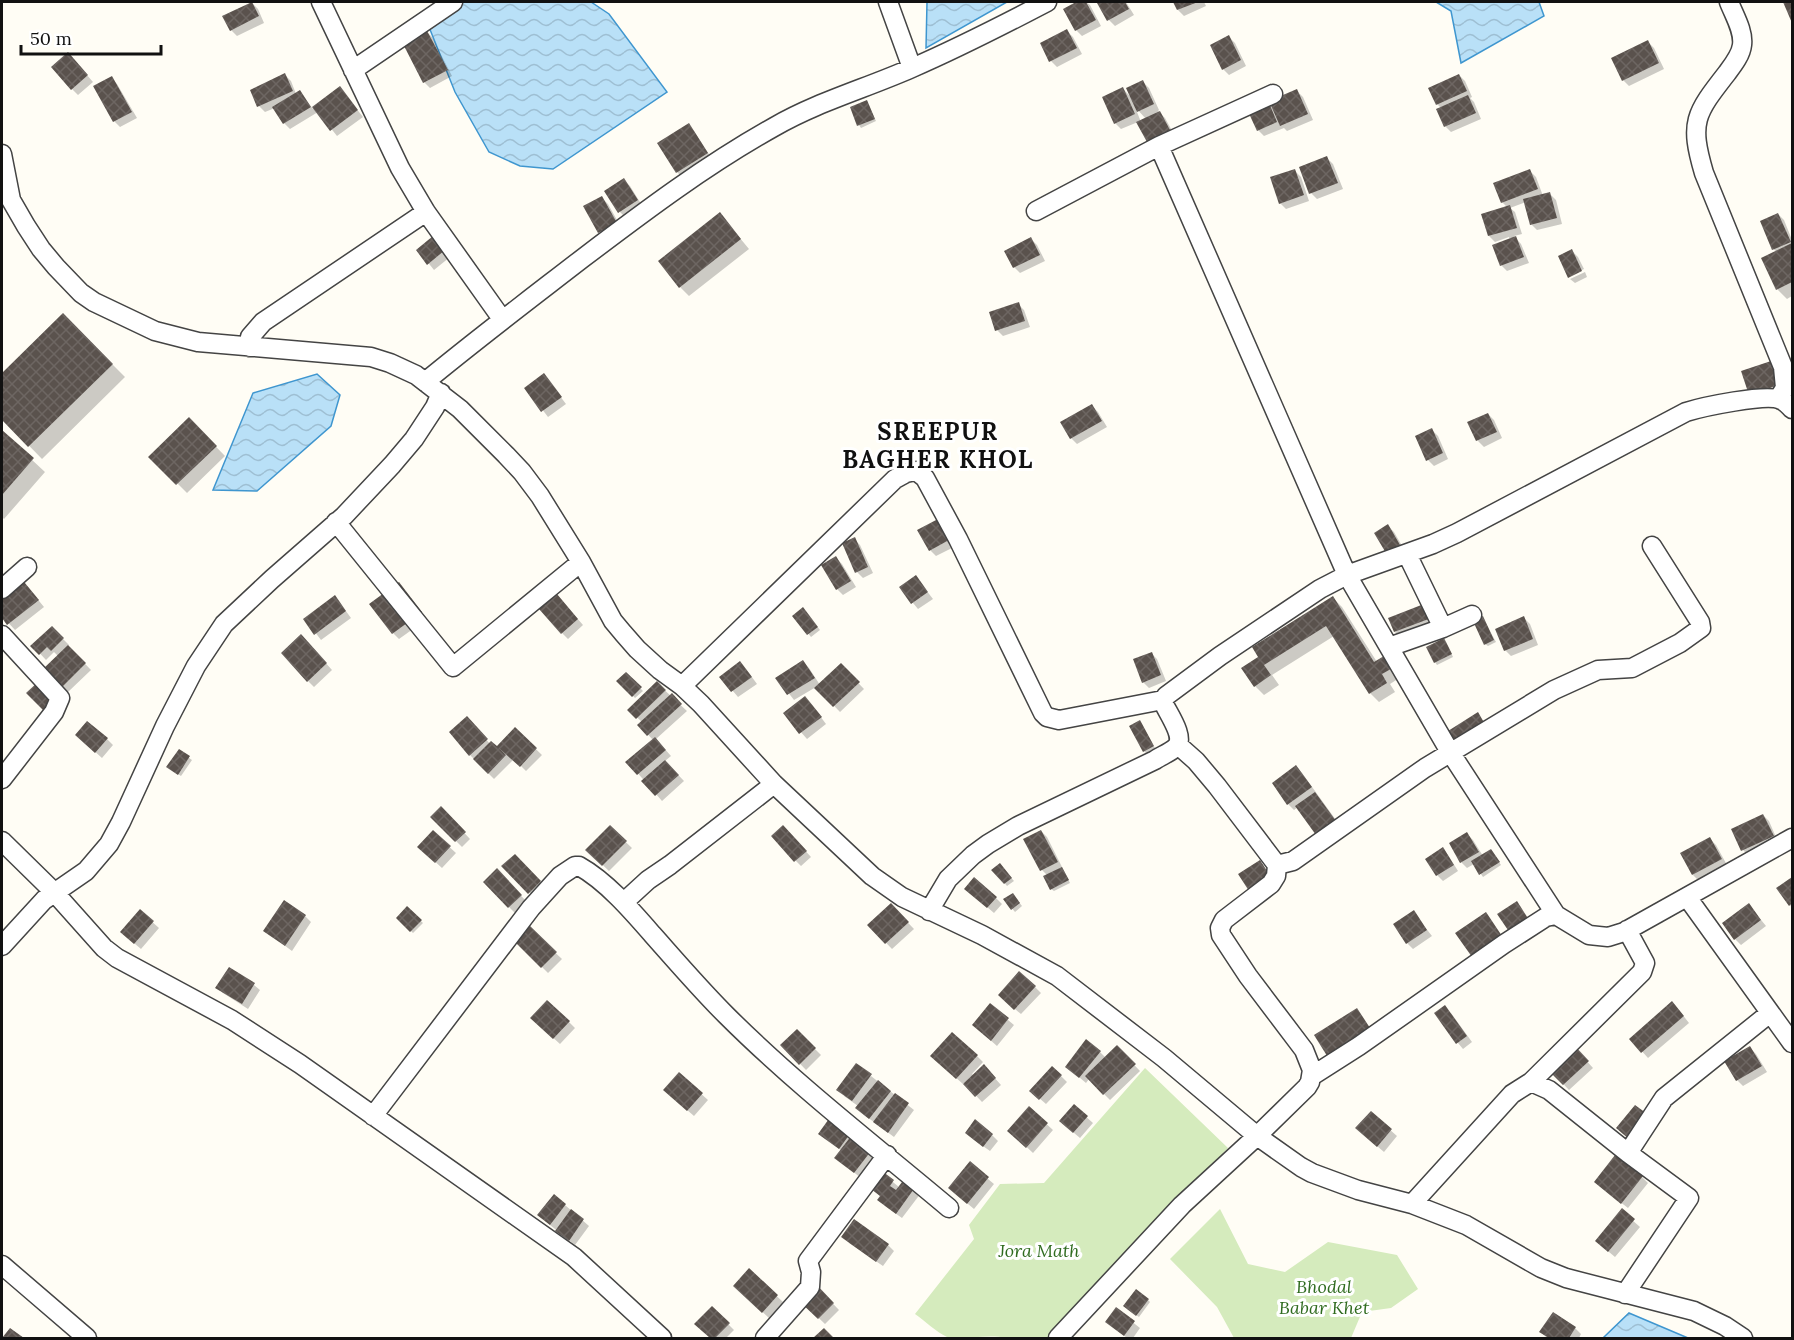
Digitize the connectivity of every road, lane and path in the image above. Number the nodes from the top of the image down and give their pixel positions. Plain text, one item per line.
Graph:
1 (321, 2) edge
2 (453, 2) edge
3 (888, 2) edge
4 (1047, 2) edge
5 (1729, 2) edge
6 (912, 68) junction
7 (353, 70) junction
8 (1273, 94) dead end
9 (1160, 146) junction
10 (2, 154) edge
11 (7, 201) edge
12 (1036, 211) dead end
13 (426, 212) junction
14 (502, 319) junction
15 (249, 347) junction
16 (1788, 365) edge
17 (425, 382) junction
18 (441, 393) junction
19 (1785, 404) edge
20 (336, 522) junction
21 (1652, 546) dead end
22 (1407, 554) junction
23 (581, 562) junction
24 (27, 567) dead end
25 (1347, 575) junction
26 (2, 589) edge
27 (1472, 615) dead end
28 (1443, 628) junction
29 (3, 630) edge
30 (1389, 647) junction
31 (682, 686) junction
32 (1163, 700) junction
33 (1178, 745) junction
34 (1450, 752) junction
35 (2, 779) edge
36 (774, 784) junction
37 (1792, 838) edge
38 (2, 841) edge
39 (1276, 865) junction
40 (54, 892) junction
41 (1687, 897) junction
42 (624, 902) junction
43 (929, 910) junction
44 (1556, 915) junction
45 (1627, 930) junction
46 (2, 946) edge
47 (1770, 1012) junction
48 (1792, 1043) edge
49 (1312, 1076) junction
50 (1531, 1082) junction
51 (373, 1116) junction
52 (1257, 1136) junction
53 (1628, 1153) junction
54 (887, 1155) junction
55 (1412, 1204) junction
56 (949, 1208) dead end
57 (2, 1265) edge
58 (1624, 1294) junction
59 (87, 1338) edge
60 (662, 1338) edge
61 (765, 1338) edge
62 (1058, 1338) edge
63 (1743, 1338) edge

1 - 7 street
2 - 7 street
3 - 6 street
4 - 6 street
5 - 16 street
6 - 14 street
7 - 13 street
8 - 9 street
9 - 12 street
9 - 25 street
10 - 11 street
11 - 15 street
13 - 14 street
13 - 15 street
14 - 17 street
15 - 17 street
16 - 19 street
17 - 18 street
18 - 20 street
18 - 23 street
19 - 22 street
20 - 23 street
20 - 40 street
21 - 34 street
22 - 25 street
22 - 28 street
23 - 31 street
24 - 26 street
25 - 30 street
25 - 32 street
27 - 28 street
28 - 30 street
29 - 35 street
30 - 34 street
31 - 32 street
31 - 36 street
32 - 33 street
33 - 39 street
33 - 43 street
34 - 39 street
34 - 44 street
36 - 42 street
36 - 43 street
37 - 41 street
38 - 40 street
39 - 49 street
40 - 46 street
40 - 51 street
41 - 45 street
41 - 47 street
42 - 51 street
42 - 54 street
43 - 52 street
44 - 45 street
44 - 49 street
45 - 50 street
47 - 48 street
47 - 53 street
49 - 52 street
50 - 53 street
50 - 55 street
51 - 60 street
52 - 55 street
52 - 62 street
53 - 58 street
54 - 56 street
54 - 61 street
55 - 58 street
57 - 59 street
58 - 63 street

